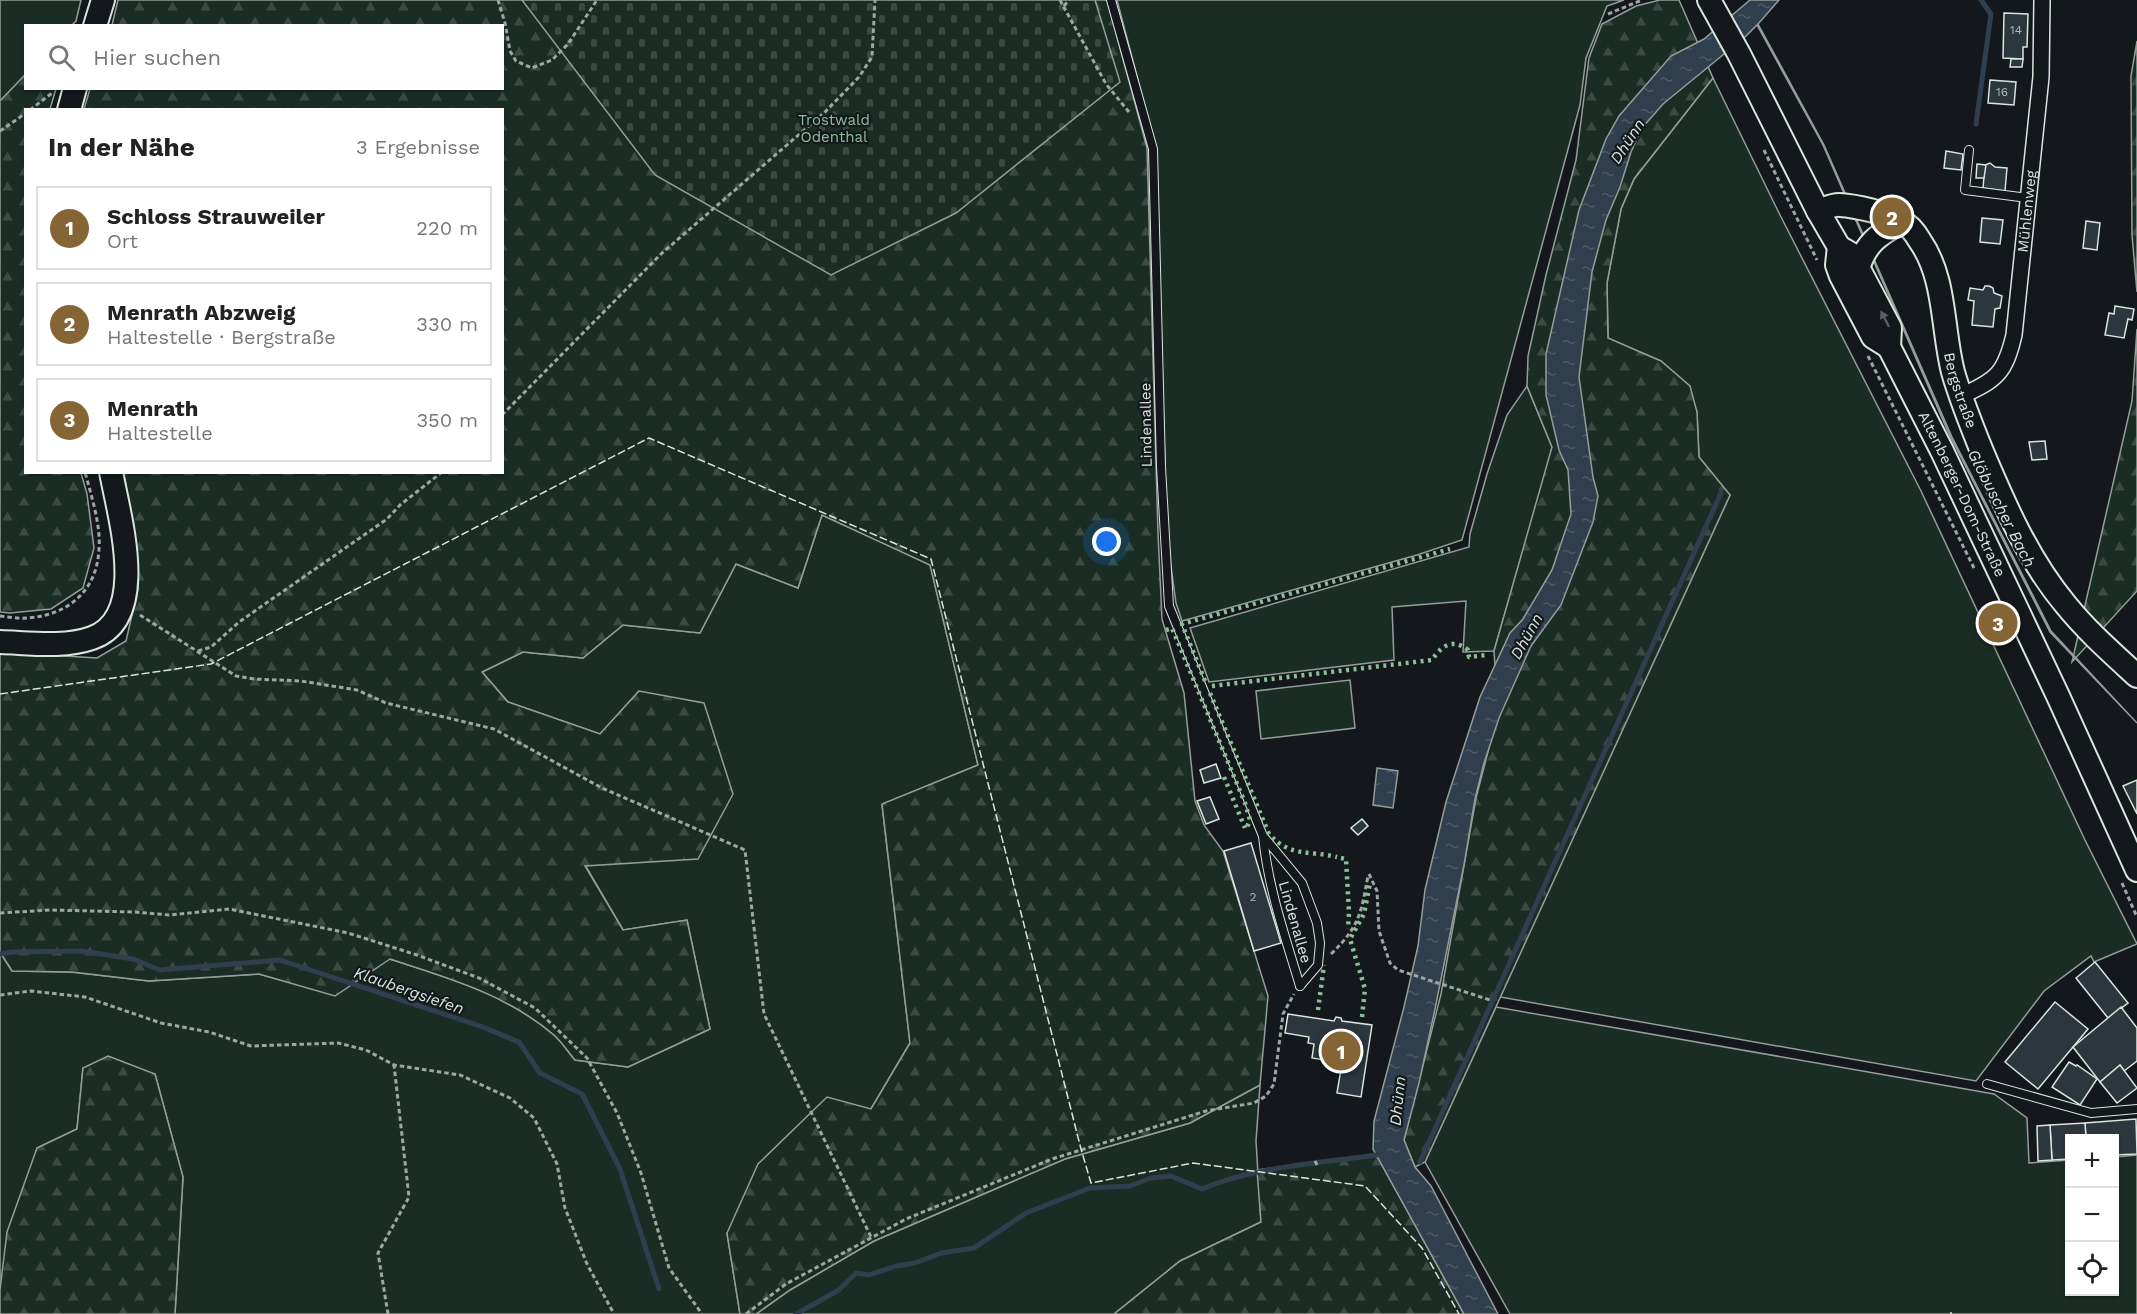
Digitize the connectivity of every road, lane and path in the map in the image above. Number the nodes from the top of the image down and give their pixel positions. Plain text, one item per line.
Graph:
1 (103, 0) edge
2 (498, 0) edge
3 (597, 0) edge
4 (875, 0) edge
5 (1060, 0) edge
6 (1069, 0) edge
7 (1111, 0) edge
8 (1642, 0) edge
9 (1709, 0) edge
10 (2042, 0) edge
11 (1064, 6) junction
12 (1608, 14) dead end
13 (96, 24) edge
14 (56, 90) edge
15 (74, 90) edge
16 (33, 108) edge
17 (70, 108) edge
18 (24, 114) edge
19 (0, 131) edge
20 (1150, 136) junction
21 (1969, 150) dead end
22 (2028, 198) junction
23 (1788, 203) dead end
24 (1818, 211) junction
25 (1902, 221) junction
26 (1839, 248) junction
27 (1821, 266) dead end
28 (1858, 268) junction
29 (1889, 347) junction
30 (1866, 353) dead end
31 (1961, 396) junction
32 (504, 413) edge
33 (86, 474) edge
34 (111, 474) edge
35 (439, 474) edge
36 (1979, 579) dead end
37 (124, 603) junction
38 (0, 616) edge
39 (0, 642) edge
40 (197, 651) junction
41 (2137, 676) edge
42 (1263, 836) junction
43 (2127, 872) edge
44 (0, 913) edge
45 (2137, 917) edge
46 (1318, 965) junction
47 (1300, 986) junction
48 (0, 995) edge
49 (1490, 1000) dead end
50 (394, 1065) junction
51 (1987, 1084) dead end
52 (2137, 1109) edge
53 (871, 1237) junction
54 (388, 1314) edge
55 (614, 1314) edge
56 (702, 1314) edge
57 (746, 1314) edge

1 - 13 main road
2 - 3 path
4 - 32 path
5 - 11 path
6 - 11 path
7 - 20 lane, Lindenallee
8 - 12 path
9 - 24 main road, Altenberger-Dom-Straße
10 - 22 street, Mühlenweg
11 - 20 path
14 - 16 path
15 - 17 main road
18 - 19 path
20 - 42 lane, Lindenallee
21 - 22 lane
22 - 31 street, Mühlenweg
23 - 27 path
24 - 25 main road
24 - 26 main road, Altenberger-Dom-Straße
25 - 28 main road
25 - 31 main road, Bergstraße
26 - 28 main road, Altenberger-Dom-Straße
26 - 29 main road, Altenberger-Dom-Straße
29 -> 28 main road, Altenberger-Dom-Straße
29 - 43 main road, Altenberger-Dom-Straße
30 - 36 path
31 - 41 main road, Bergstraße
33 - 38 path
34 - 37 main road
35 - 40 path
37 - 39 main road
37 - 40 path
40 - 53 path
42 - 46 lane, Lindenallee
42 - 47 lane, Lindenallee
43 - 45 path
44 - 56 path
46 - 47 lane, Lindenallee
46 - 49 path
47 - 53 path
48 - 50 path
50 - 54 path
50 - 55 path
51 - 52 lane
53 - 57 path

